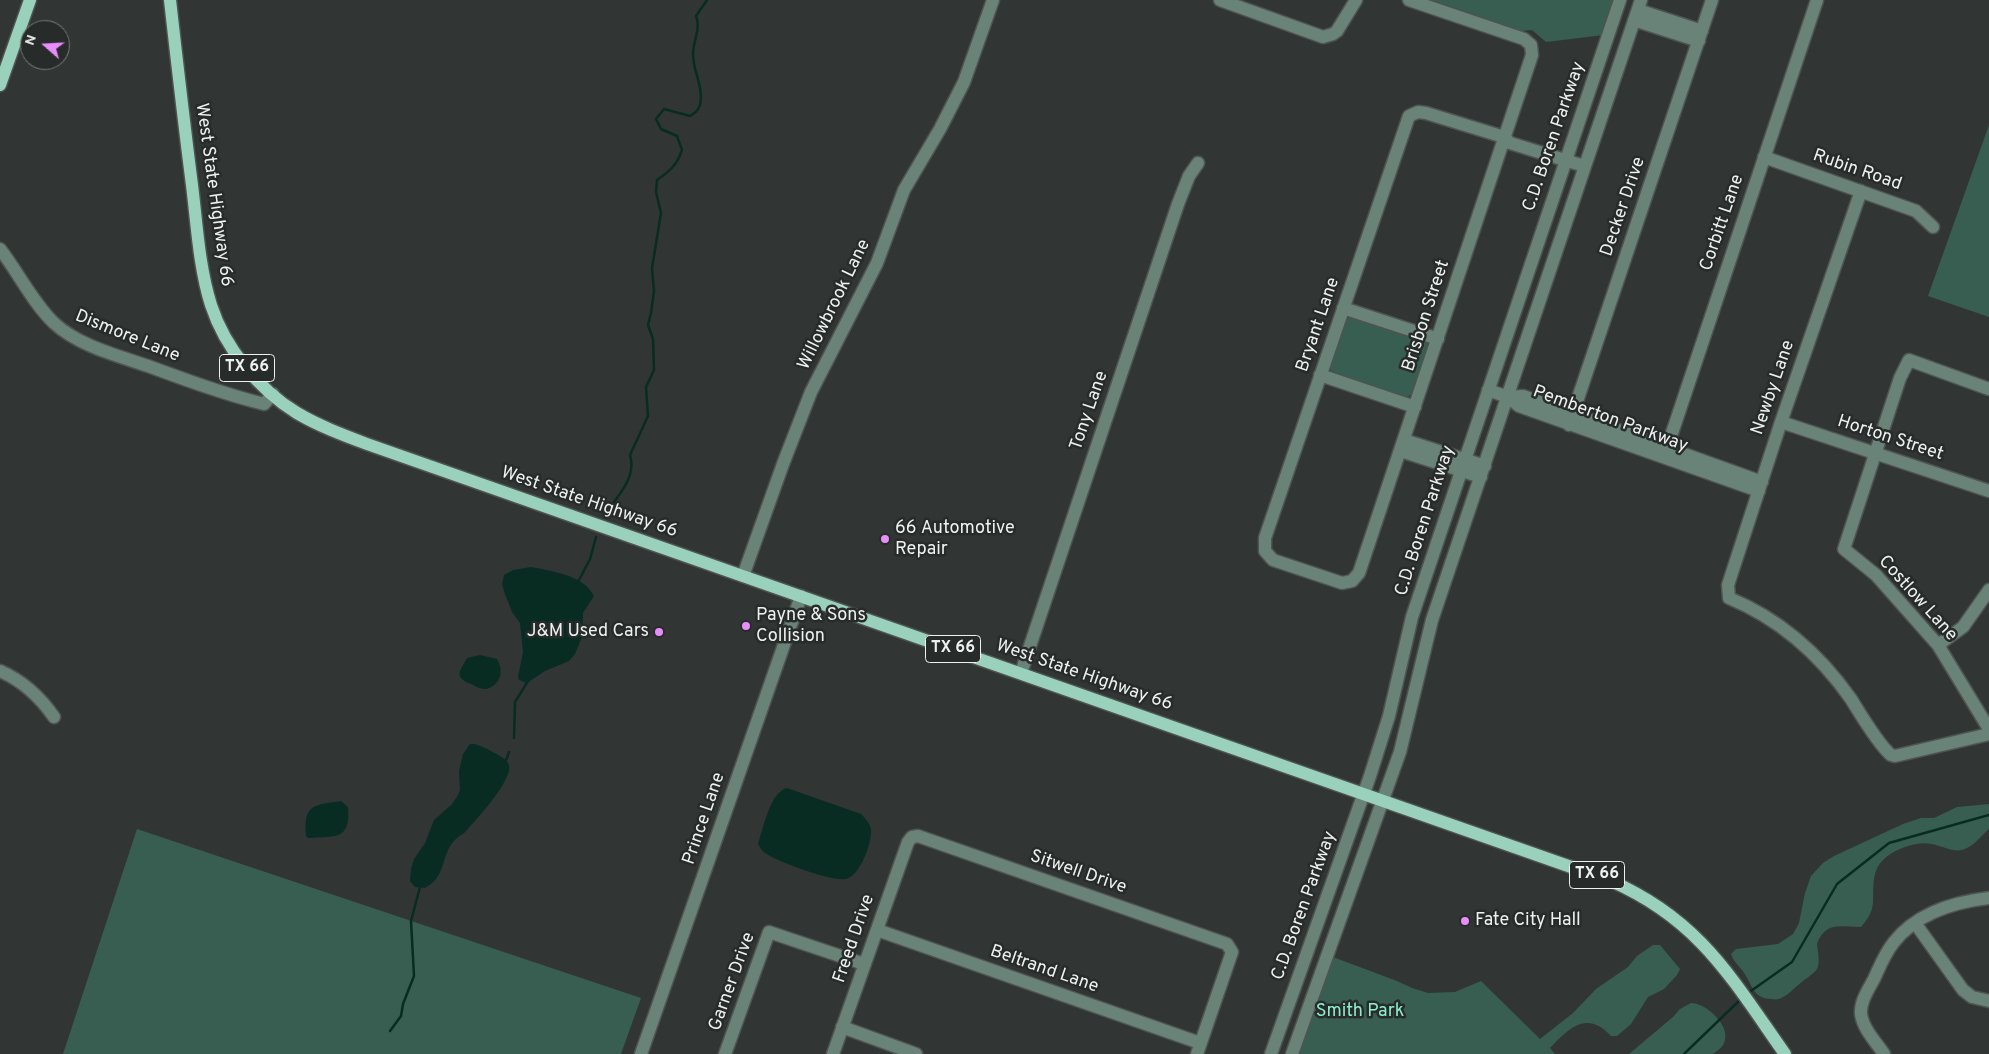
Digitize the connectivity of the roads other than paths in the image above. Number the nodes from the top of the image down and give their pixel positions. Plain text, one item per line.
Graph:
1 (30, 0) edge
2 (170, 0) edge
3 (993, 0) edge
4 (1220, 0) edge
5 (1356, 0) edge
6 (1409, 0) edge
7 (1620, 0) edge
8 (1712, 0) edge
9 (1817, 0) edge
10 (1245, 4) edge
11 (1638, 10) edge
12 (1700, 36) junction
13 (0, 85) edge
14 (1504, 137) junction
15 (1566, 157) junction
16 (1764, 157) junction
17 (1198, 163) dead end
18 (1585, 163) junction
19 (1861, 191) junction
20 (1933, 227) dead end
21 (0, 249) edge
22 (1343, 308) junction
23 (1438, 339) junction
24 (1320, 375) junction
25 (1989, 388) edge
26 (1488, 390) junction
27 (273, 394) junction
28 (1508, 397) junction
29 (1415, 407) junction
30 (1571, 420) junction
31 (1781, 422) junction
32 (1403, 446) junction
33 (1665, 453) junction
34 (1877, 453) junction
35 (1463, 464) junction
36 (1483, 472) junction
37 (1760, 487) junction
38 (1989, 491) edge
39 (743, 576) junction
40 (1352, 581) joint
41 (1989, 590) edge
42 (801, 596) junction
43 (1938, 645) junction
44 (0, 671) edge
45 (1022, 673) junction
46 (54, 717) dead end
47 (1989, 729) edge
48 (1989, 734) edge
49 (1364, 793) junction
50 (1383, 800) junction
51 (912, 837) joint
52 (1989, 898) edge
53 (1321, 914) junction
54 (1340, 922) junction
55 (1915, 923) junction
56 (877, 930) junction
57 (864, 964) junction
58 (1985, 1000) edge
59 (842, 1027) junction
60 (1198, 1048) edge
61 (641, 1054) edge
62 (726, 1054) edge
63 (833, 1054) edge
64 (916, 1054) edge
65 (1271, 1054) edge
66 (1292, 1054) edge
67 (1785, 1054) edge
68 (1884, 1054) edge

1 - 13 main road
2 - 27 main road, West State Highway 66 / TX 66
3 - 39 street, Willowbrook Lane
4 - 10 street
5 - 10 street
6 - 14 street, Brisbon Street
7 - 15 street, C.D. Boren Parkway
8 - 12 street, Decker Drive
9 - 16 street, Corbitt Lane
11 - 12 street
11 - 18 street, C.D. Boren Parkway
12 - 30 street, Decker Drive
14 - 15 street
14 - 22 street, Bryant Lane
14 - 23 street, Brisbon Street
15 - 18 street
15 - 26 street, C.D. Boren Parkway
16 - 19 street, Rubin Road
16 - 33 street, Corbitt Lane
17 - 45 street, Tony Lane
18 - 28 street, C.D. Boren Parkway
19 - 20 street, Rubin Road
19 - 31 street, Newby Lane
21 - 27 street, Dismore Lane
22 - 23 street
22 - 24 street, Bryant Lane
23 - 29 street, Brisbon Street
24 - 29 street
24 - 40 street, Bryant Lane
25 - 34 street
26 - 28 street, Pemberton Parkway
26 - 35 street, C.D. Boren Parkway
27 - 39 main road, West State Highway 66 / TX 66
28 - 30 street, Pemberton Parkway
28 - 36 street, C.D. Boren Parkway
29 - 32 street, Brisbon Street
30 - 33 street, Pemberton Parkway
31 - 34 street, Horton Street
31 - 37 street, Newby Lane
32 - 35 street
32 - 40 street, Brisbon Street
33 - 37 street, Pemberton Parkway
34 - 38 street, Horton Street
34 - 43 street, Costlow Lane
35 - 36 street
35 - 49 street, C.D. Boren Parkway
36 - 50 street, C.D. Boren Parkway
37 - 48 street, Newby Lane
39 - 42 main road, West State Highway 66 / TX 66
41 - 43 street
42 - 45 main road, West State Highway 66 / TX 66
42 - 61 street, Prince Lane
43 - 47 street, Costlow Lane
44 - 46 street
45 - 49 main road, West State Highway 66 / TX 66
49 - 50 main road, TX 66
49 - 53 street, C.D. Boren Parkway
50 - 54 street, C.D. Boren Parkway
50 - 67 main road, TX 66
51 - 56 street, Freed Drive
51 - 60 street, Sitwell Drive
52 - 55 street
53 - 54 street
53 - 65 street, C.D. Boren Parkway
54 - 66 street, C.D. Boren Parkway
55 - 58 street
55 - 68 street
56 - 57 street, Freed Drive
56 - 60 street, Beltrand Lane
57 - 59 street, Freed Drive
57 - 62 street, Garner Drive
59 - 63 street, Freed Drive
59 - 64 street

